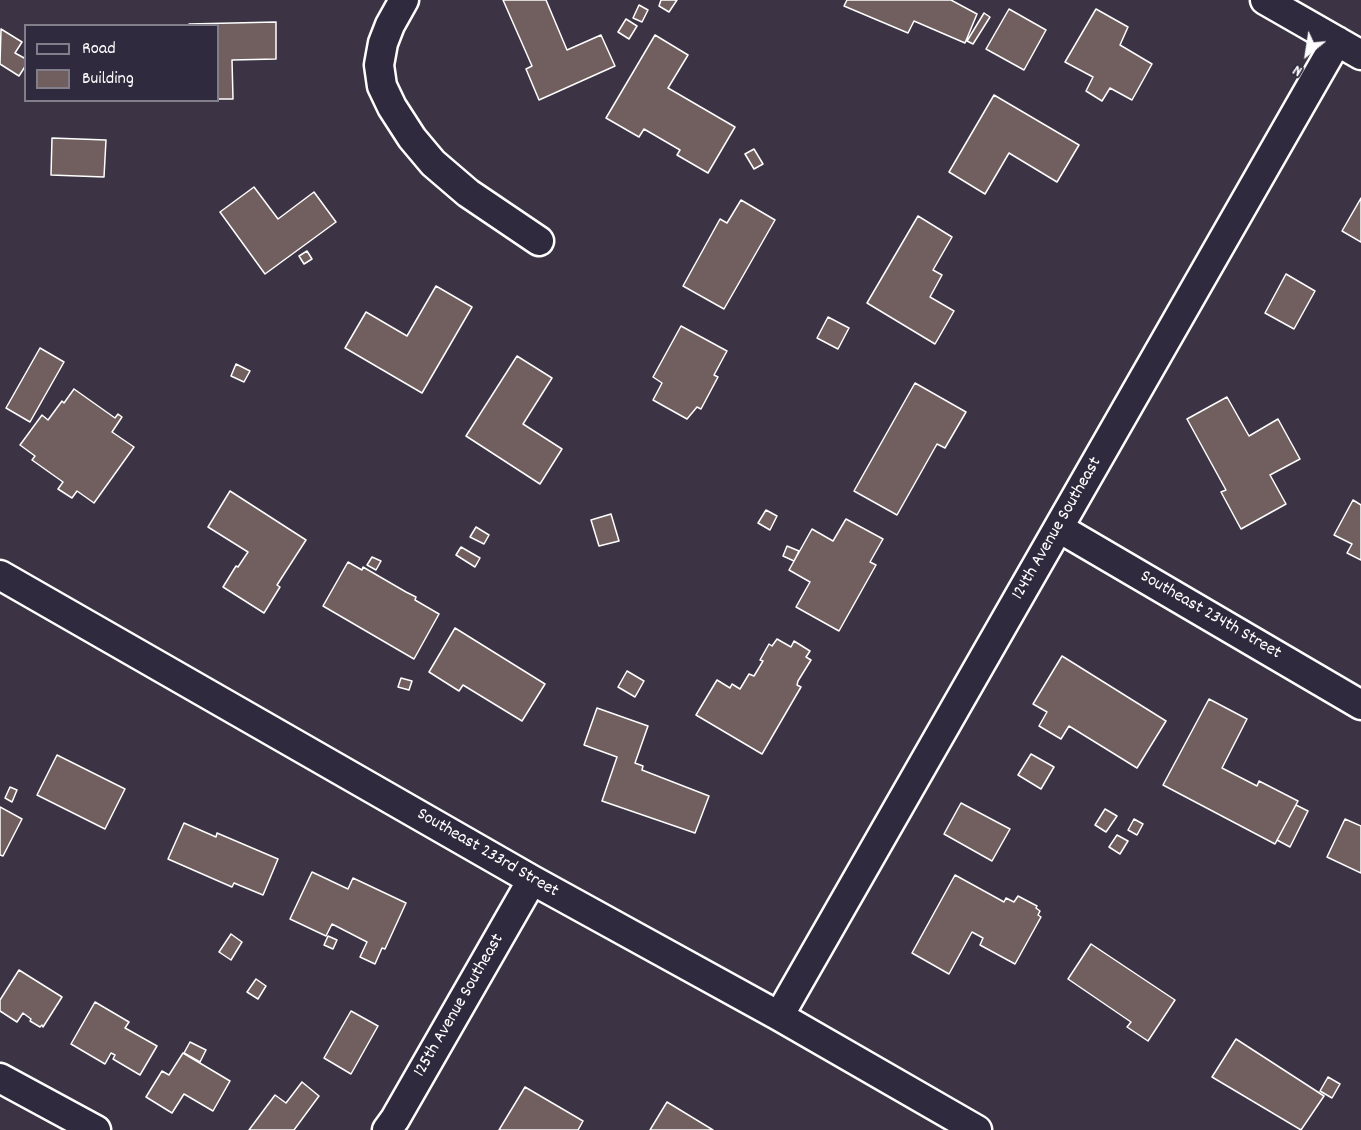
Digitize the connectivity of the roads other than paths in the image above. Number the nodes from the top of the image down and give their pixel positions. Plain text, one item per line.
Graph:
1 (404, 0) edge
2 (1265, 0) edge
3 (1349, 48) edge
4 (539, 241) dead end
5 (1059, 528) junction
6 (0, 575) edge
7 (1361, 705) edge
8 (531, 880) junction
9 (779, 1016) junction
10 (0, 1078) edge
11 (96, 1130) edge
12 (387, 1130) edge
13 (977, 1130) edge

1 - 4 street
2 - 3 street
3 - 5 street, 124th Avenue Southeast
5 - 7 street, Southeast 234th Street
5 - 9 street, 124th Avenue Southeast
6 - 8 street, Southeast 233rd Street
8 - 9 street, Southeast 233rd Street
8 - 12 street, 125th Avenue Southeast
9 - 13 street, Southeast 233rd Street
10 - 11 street

